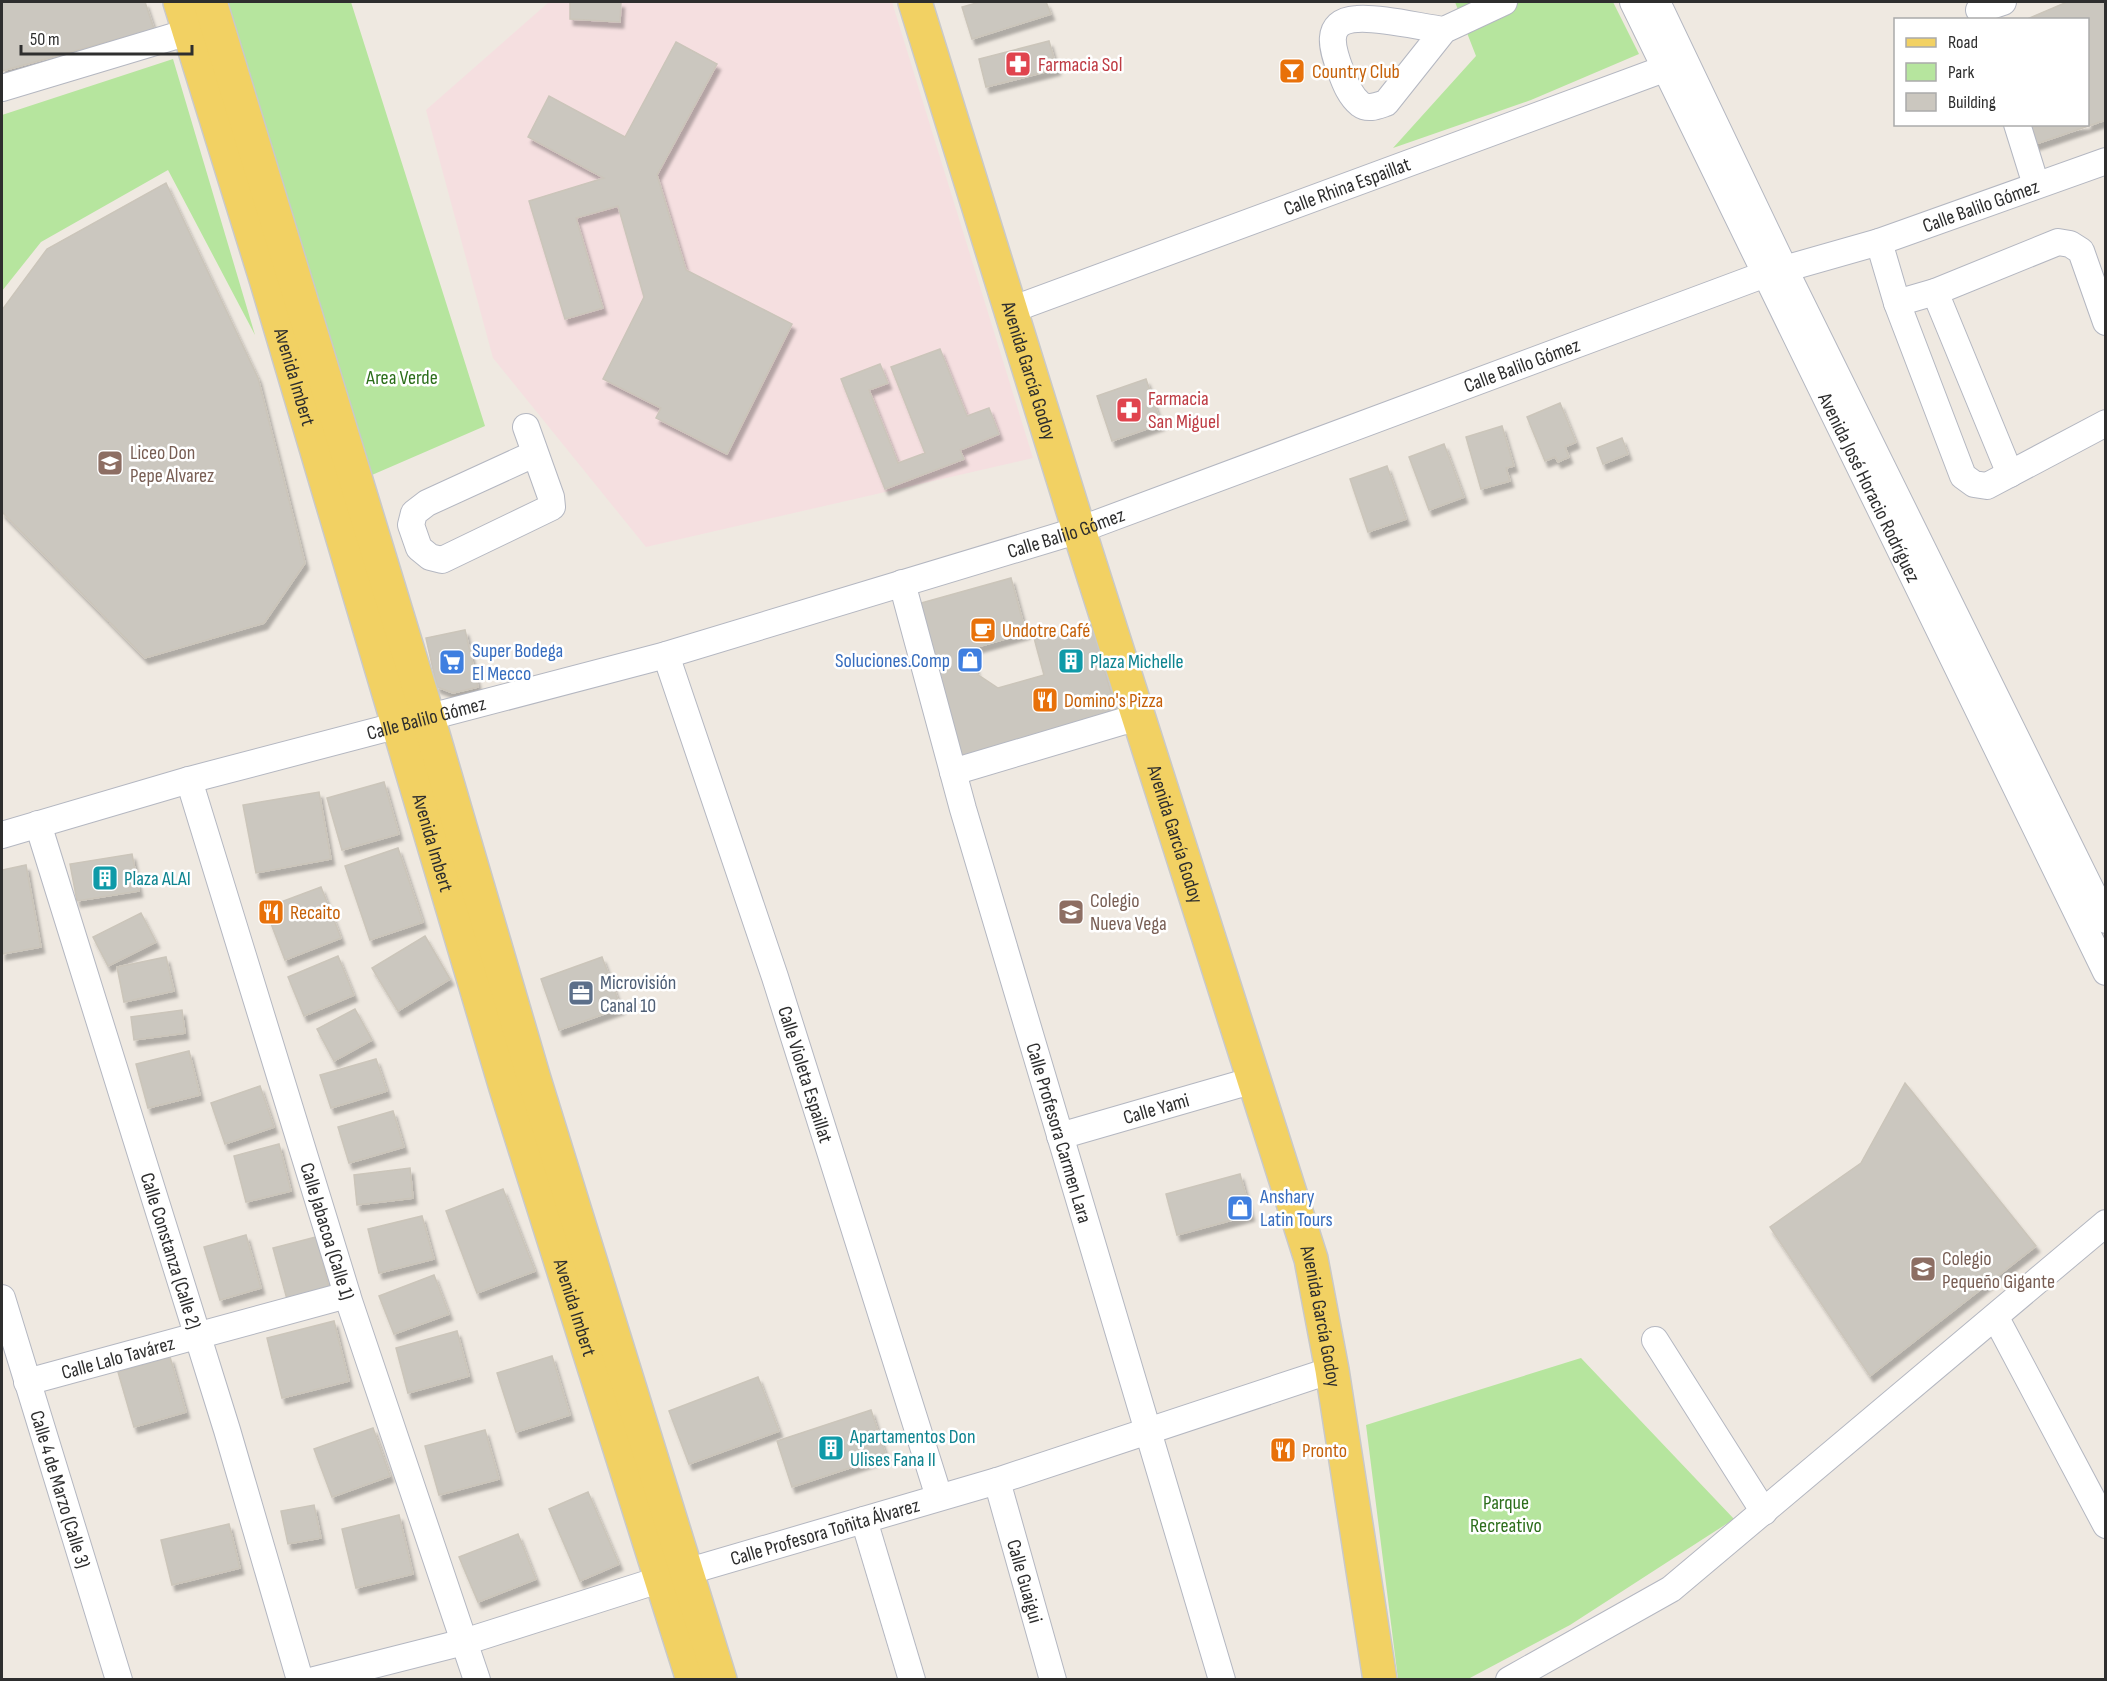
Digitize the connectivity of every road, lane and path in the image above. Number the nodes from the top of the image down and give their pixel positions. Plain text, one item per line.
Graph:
1 (915, 2) edge
2 (1504, 2) edge
3 (1633, 2) edge
4 (1657, 2) edge
5 (2003, 2) edge
6 (1980, 10) edge
7 (199, 15) edge
8 (1444, 30) dead end
9 (1674, 65) junction
10 (2, 88) edge
11 (2018, 126) edge
12 (2106, 161) edge
13 (2036, 185) junction
14 (1879, 242) junction
15 (1774, 271) junction
16 (1935, 292) junction
17 (1897, 303) junction
18 (1011, 310) junction
19 (2106, 322) edge
20 (2106, 423) edge
21 (526, 427) dead end
22 (534, 454) junction
23 (2010, 474) junction
24 (1079, 530) junction
25 (902, 584) junction
26 (666, 655) junction
27 (1141, 716) junction
28 (413, 721) junction
29 (953, 772) junction
30 (189, 780) junction
31 (38, 824) junction
32 (2, 835) edge
33 (2106, 920) edge
34 (2106, 972) edge
35 (1254, 1080) junction
36 (1060, 1136) junction
37 (2106, 1223) edge
38 (347, 1295) junction
39 (2, 1298) edge
40 (1996, 1318) junction
41 (198, 1337) junction
42 (1655, 1340) dead end
43 (1332, 1370) junction
44 (27, 1382) junction
45 (1148, 1431) junction
46 (997, 1481) junction
47 (939, 1497) junction
48 (1764, 1512) junction
49 (864, 1520) junction
50 (2106, 1525) edge
51 (674, 1576) junction
52 (464, 1642) junction
53 (119, 1680) edge
54 (300, 1680) edge
55 (314, 1680) edge
56 (477, 1680) edge
57 (693, 1680) edge
58 (720, 1680) edge
59 (912, 1680) edge
60 (1053, 1680) edge
61 (1222, 1680) edge
62 (1380, 1680) edge
63 (1509, 1680) edge

1 - 18 main road, Avenida García Godoy
2 - 8 street
3 - 9 street, Avenida José Horacio Rodríguez
4 - 9 street, Avenida José Horacio Rodríguez
5 - 6 street
7 - 10 street
7 - 28 main road, Avenida Imbert
9 - 15 street, Avenida José Horacio Rodríguez
9 - 18 street, Calle Rhina Espaillat
11 - 13 street
12 - 13 street, Calle Balilo Gómez
13 - 14 street, Calle Balilo Gómez
14 - 15 street, Calle Balilo Gómez
14 - 17 street
15 - 24 street, Calle Balilo Gómez
15 - 33 street, Avenida José Horacio Rodríguez
15 - 34 street, Avenida José Horacio Rodríguez
16 - 17 street
16 - 19 street
16 - 23 street
17 - 23 street
18 - 24 main road, Avenida García Godoy
20 - 23 street
21 - 22 street
22 - 22 street
24 - 25 street, Calle Balilo Gómez
24 - 27 main road, Avenida García Godoy
25 - 26 street, Calle Balilo Gómez
25 - 29 street, Calle Profesora Carmen Lara
26 - 28 street, Calle Balilo Gómez
26 - 47 street, Calle Violeta Espaillat
27 - 29 street
27 - 35 main road, Avenida García Godoy
28 - 30 street, Calle Balilo Gómez
28 - 51 main road, Avenida Imbert
29 - 36 street, Calle Profesora Carmen Lara
30 - 31 street, Calle Balilo Gómez
30 - 38 street, Calle Jabacoa (Calle 1)
31 - 32 street, Calle Balilo Gómez
31 - 41 street, Calle Constanza (Calle 2)
35 - 36 street, Calle Yami
35 - 43 main road, Avenida García Godoy
36 - 45 street, Calle Profesora Carmen Lara
37 - 40 street
38 - 41 street, Calle Lalo Tavárez
38 - 52 street, Calle Jabacoa (Calle 1)
39 - 44 street, Calle 4 de Marzo (Calle 3)
40 - 48 street
40 - 50 street
41 - 44 street, Calle Lalo Tavárez
41 - 54 street, Calle Constanza (Calle 2)
42 - 48 street
43 - 45 street, Calle Profesora Toñita Álvarez
43 - 62 main road, Avenida García Godoy
44 - 53 street, Calle 4 de Marzo (Calle 3)
45 - 46 street, Calle Profesora Toñita Álvarez
45 - 61 street, Calle Profesora Carmen Lara
46 - 47 street, Calle Profesora Toñita Álvarez
46 - 60 street, Calle Guaigui
47 - 49 street, Calle Profesora Toñita Álvarez
48 - 63 street
49 - 51 street, Calle Profesora Toñita Álvarez
49 - 59 street
51 - 52 street, Calle Profesora Toñita Álvarez
51 - 57 main road, Avenida Imbert
51 - 58 main road, Avenida Imbert
52 - 55 street, Calle Profesora Toñita Álvarez
52 - 56 street, Calle Jabacoa (Calle 1)

